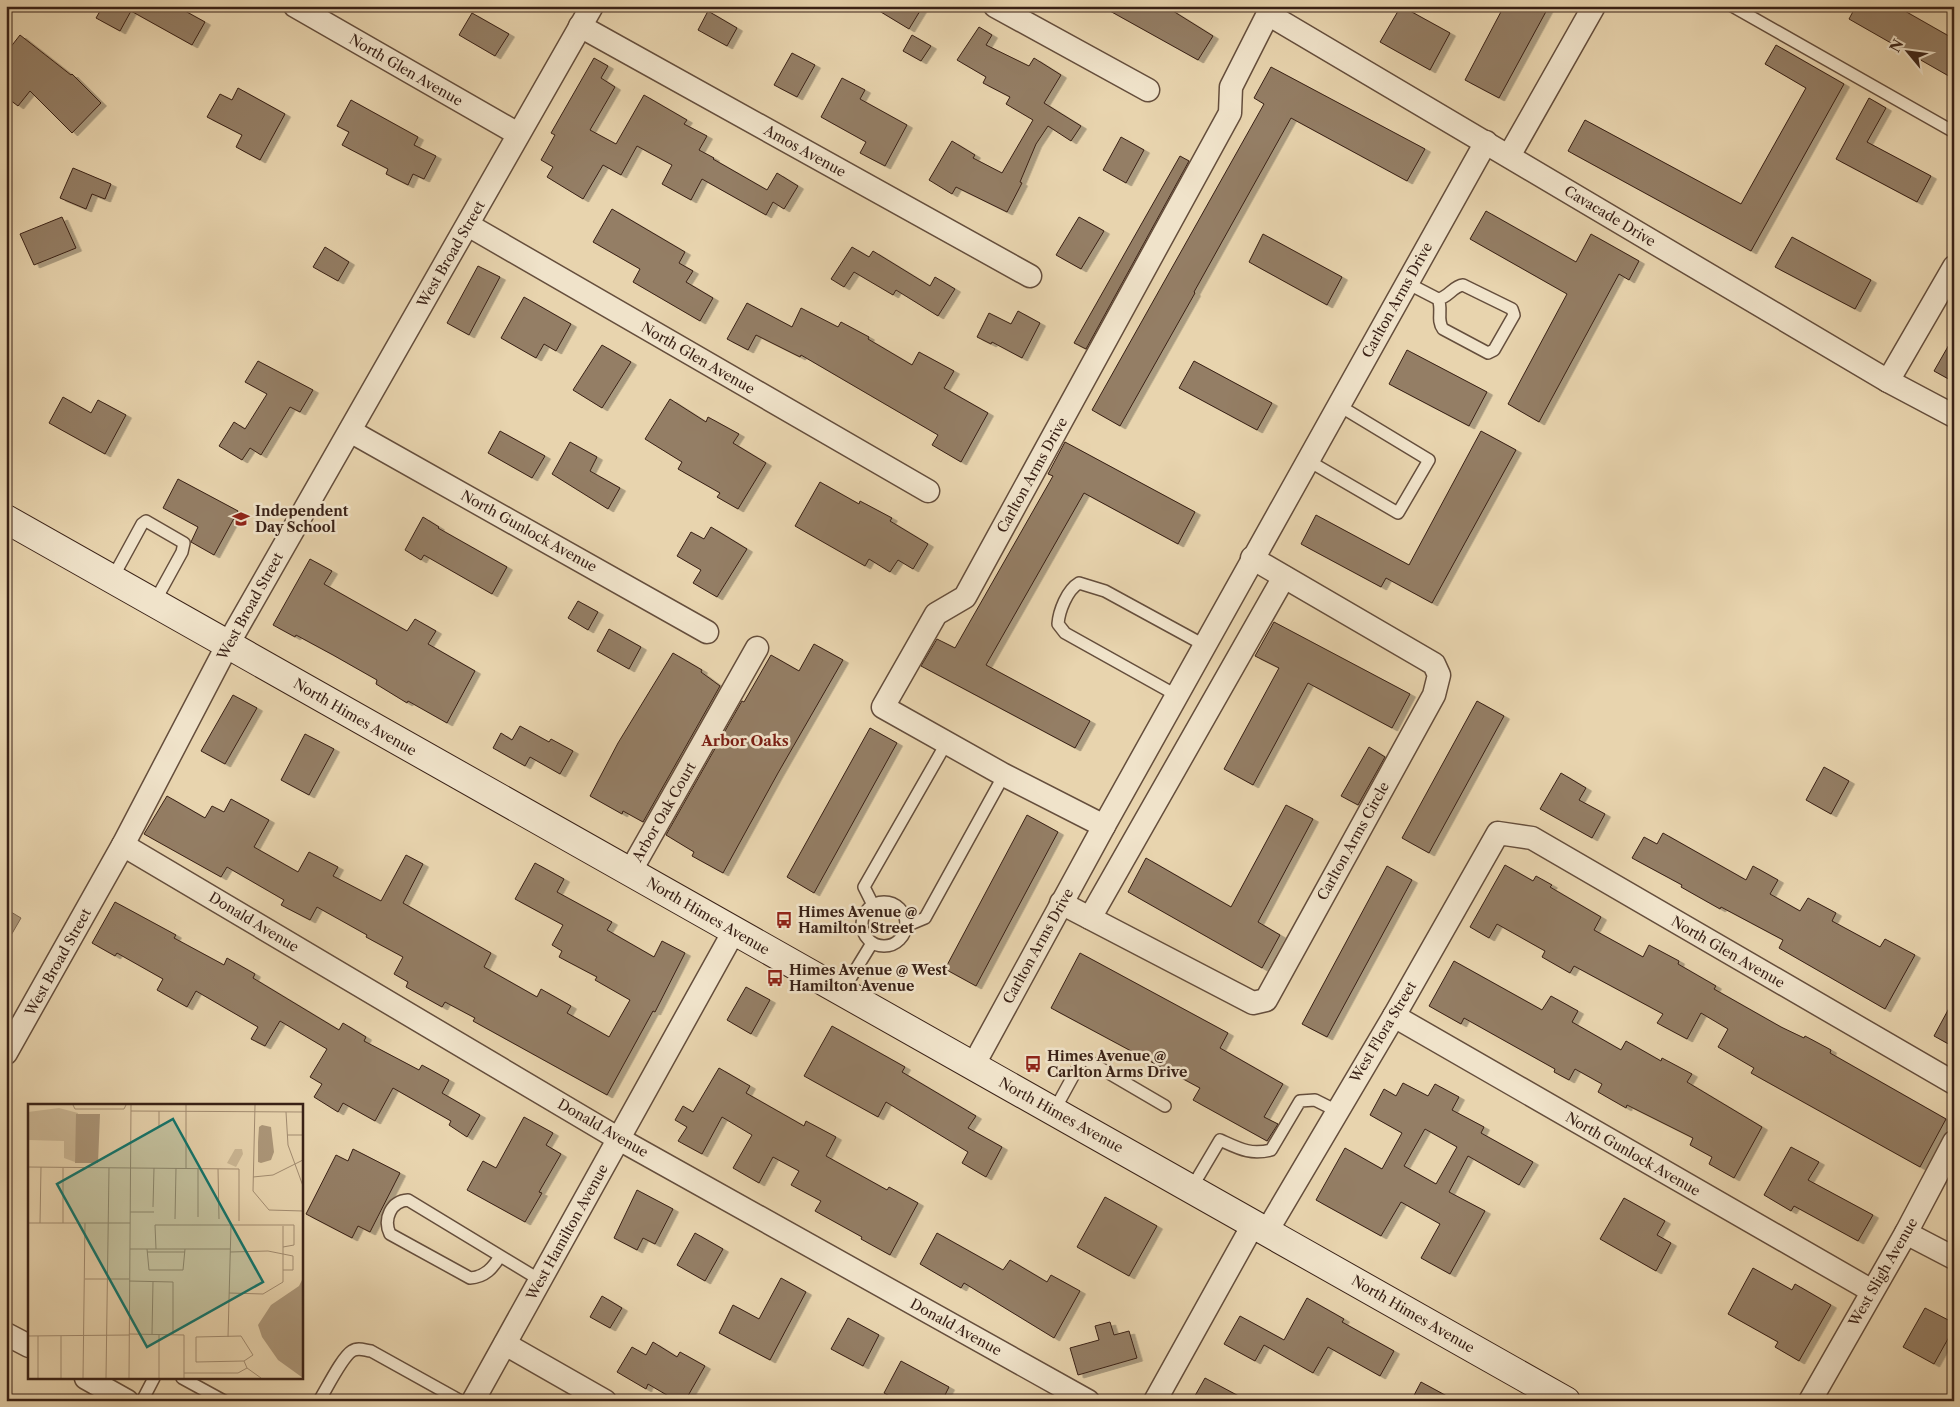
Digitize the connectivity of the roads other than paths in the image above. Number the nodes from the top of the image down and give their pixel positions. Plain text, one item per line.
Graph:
1 (294, 6) edge
2 (592, 6) edge
3 (995, 6) edge
4 (1594, 6) edge
5 (1732, 6) edge
6 (1270, 10) edge
7 (580, 26) junction
8 (1148, 90) dead end
9 (1954, 132) edge
10 (518, 134) junction
11 (1486, 142) junction
12 (1509, 156) junction
13 (468, 225) junction
14 (1954, 267) edge
15 (1030, 276) dead end
16 (1406, 283) junction
17 (1438, 299) junction
18 (1888, 381) junction
19 (1338, 405) junction
20 (1954, 416) edge
21 (350, 431) junction
22 (1307, 460) junction
23 (928, 491) dead end
24 (6, 519) edge
25 (1252, 558) junction
26 (1284, 577) junction
27 (112, 579) junction
28 (154, 603) junction
29 (707, 632) dead end
30 (228, 644) junction
31 (1204, 645) junction
32 (757, 648) dead end
33 (1176, 694) junction
34 (947, 742) junction
35 (1004, 775) junction
36 (1104, 826) junction
37 (1498, 833) joint
38 (123, 845) junction
39 (630, 872) junction
40 (1061, 903) junction
41 (873, 905) junction
42 (1090, 918) junction
43 (906, 924) junction
44 (734, 932) junction
45 (872, 943) junction
46 (842, 992) junction
47 (1394, 1016) junction
48 (6, 1053) edge
49 (973, 1066) junction
50 (1954, 1083) edge
51 (1165, 1106) dead end
52 (1336, 1111) junction
53 (1054, 1112) junction
54 (619, 1138) junction
55 (1954, 1142) edge
56 (1191, 1188) junction
57 (1260, 1227) junction
58 (1906, 1234) junction
59 (500, 1256) junction
60 (1954, 1258) edge
61 (540, 1280) junction
62 (1872, 1291) junction
63 (6, 1334) edge
64 (505, 1344) junction
65 (28, 1345) edge
66 (90, 1380) edge
67 (153, 1380) edge
68 (186, 1380) edge
69 (127, 1401) edge
70 (142, 1401) edge
71 (224, 1401) edge
72 (319, 1401) edge
73 (461, 1401) edge
74 (473, 1401) edge
75 (605, 1401) edge
76 (1088, 1401) edge
77 (1155, 1401) edge
78 (1566, 1401) edge
79 (1810, 1401) edge

1 - 10 street, North Glen Avenue
2 - 7 street, West Broad Street
3 - 8 street
4 - 12 street
5 - 9 lane
6 - 11 street, Cavacade Drive
6 - 34 street, Carlton Arms Drive
7 - 10 street, West Broad Street
7 - 15 street, Amos Avenue
10 - 13 street, West Broad Street
11 - 12 street, Cavacade Drive
11 - 16 street, Carlton Arms Drive
12 - 18 street, Cavacade Drive
13 - 21 street, West Broad Street
13 - 23 street, North Glen Avenue
14 - 18 street
16 - 17 lane
16 - 19 street, Carlton Arms Drive
17 - 17 lane
18 - 20 street, Cavacade Drive
19 - 22 street, Carlton Arms Drive
19 - 22 lane
21 - 29 street, North Gunlock Avenue
21 - 30 street, West Broad Street
22 - 25 street, Carlton Arms Drive
24 - 27 street, North Himes Avenue
25 - 26 street, Carlton Arms Circle
25 - 31 street, Carlton Arms Drive
26 - 42 street
26 - 42 street, Carlton Arms Circle
27 - 28 street, North Himes Avenue
27 - 28 lane
28 - 30 street, North Himes Avenue
30 - 38 street, West Broad Street
30 - 39 street, North Himes Avenue
31 - 33 street, Carlton Arms Drive
31 - 33 lane
32 - 39 street, Arbor Oak Court
33 - 36 street, Carlton Arms Drive
34 - 35 street, Carlton Arms Drive
34 - 41 lane
35 - 36 street, Carlton Arms Drive
35 - 43 lane
36 - 40 street, Carlton Arms Drive
37 - 47 street, West Flora Street
37 - 50 street, North Glen Avenue
38 - 48 street, West Broad Street
38 - 54 street, Donald Avenue
39 - 44 street, North Himes Avenue
40 - 42 street, Carlton Arms Circle
40 - 49 street, Carlton Arms Drive
41 - 43 lane
41 - 45 lane
43 - 45 lane
44 - 46 street, North Himes Avenue
44 - 54 street, West Hamilton Avenue
45 - 46 lane
46 - 49 street, North Himes Avenue
47 - 52 street, West Flora Street
47 - 62 street, North Gunlock Avenue
49 - 53 street, North Himes Avenue
51 - 53 lane
52 - 56 lane
52 - 57 street, West Flora Street
53 - 56 street, North Himes Avenue
54 - 61 street, West Hamilton Avenue
54 - 76 street, Donald Avenue
55 - 58 street, West Sligh Avenue
56 - 57 street, North Himes Avenue
57 - 77 street, West Flora Street
57 - 78 street, North Himes Avenue
58 - 60 street
58 - 62 street, West Sligh Avenue
59 - 59 lane
59 - 61 lane
61 - 64 street, West Hamilton Avenue
62 - 79 street, West Sligh Avenue
63 - 65 street
64 - 74 street, West Hamilton Avenue
64 - 75 street
66 - 69 street
67 - 70 lane
68 - 71 lane
72 - 73 lane

